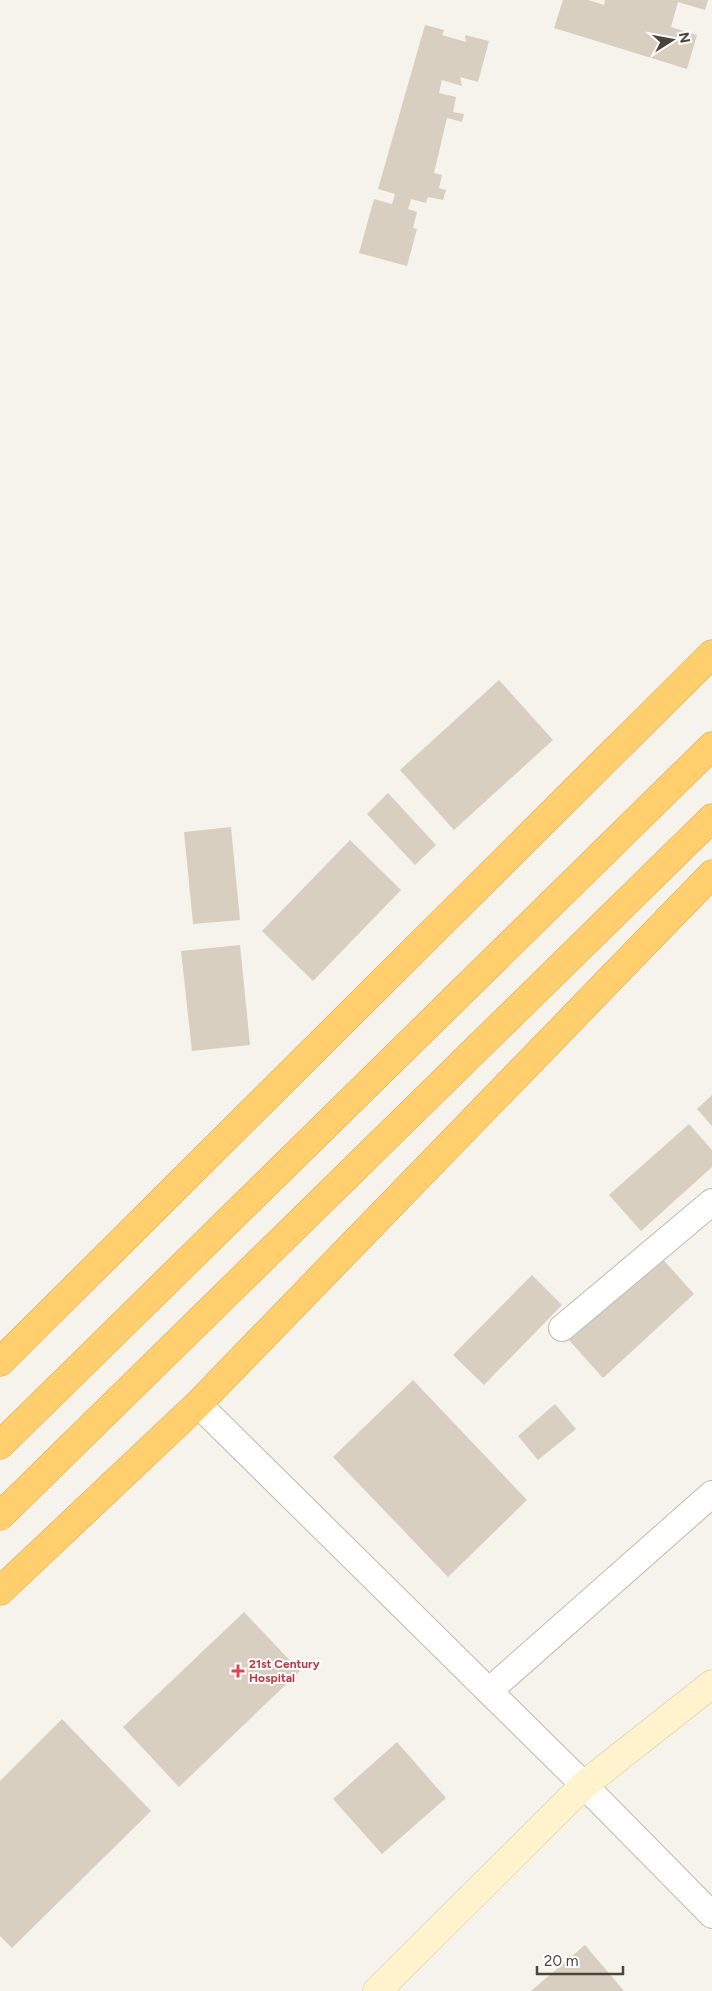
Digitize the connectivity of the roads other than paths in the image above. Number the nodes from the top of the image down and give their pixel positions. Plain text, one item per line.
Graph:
1 (712, 654) edge
2 (712, 746) edge
3 (712, 818) edge
4 (712, 874) edge
5 (712, 1202) edge
6 (562, 1328) dead end
7 (0, 1362) edge
8 (198, 1404) junction
9 (0, 1445) edge
10 (712, 1494) edge
11 (0, 1516) edge
12 (0, 1591) edge
13 (712, 1684) edge
14 (488, 1692) junction
15 (584, 1785) junction
16 (712, 1915) edge
17 (377, 1991) edge

1 - 7 highway
2 - 9 highway
3 - 11 highway
4 - 8 highway
5 - 6 street
8 - 12 highway
8 - 14 street
10 - 14 street
13 - 15 main road
14 - 15 street
15 - 16 street
15 - 17 main road

